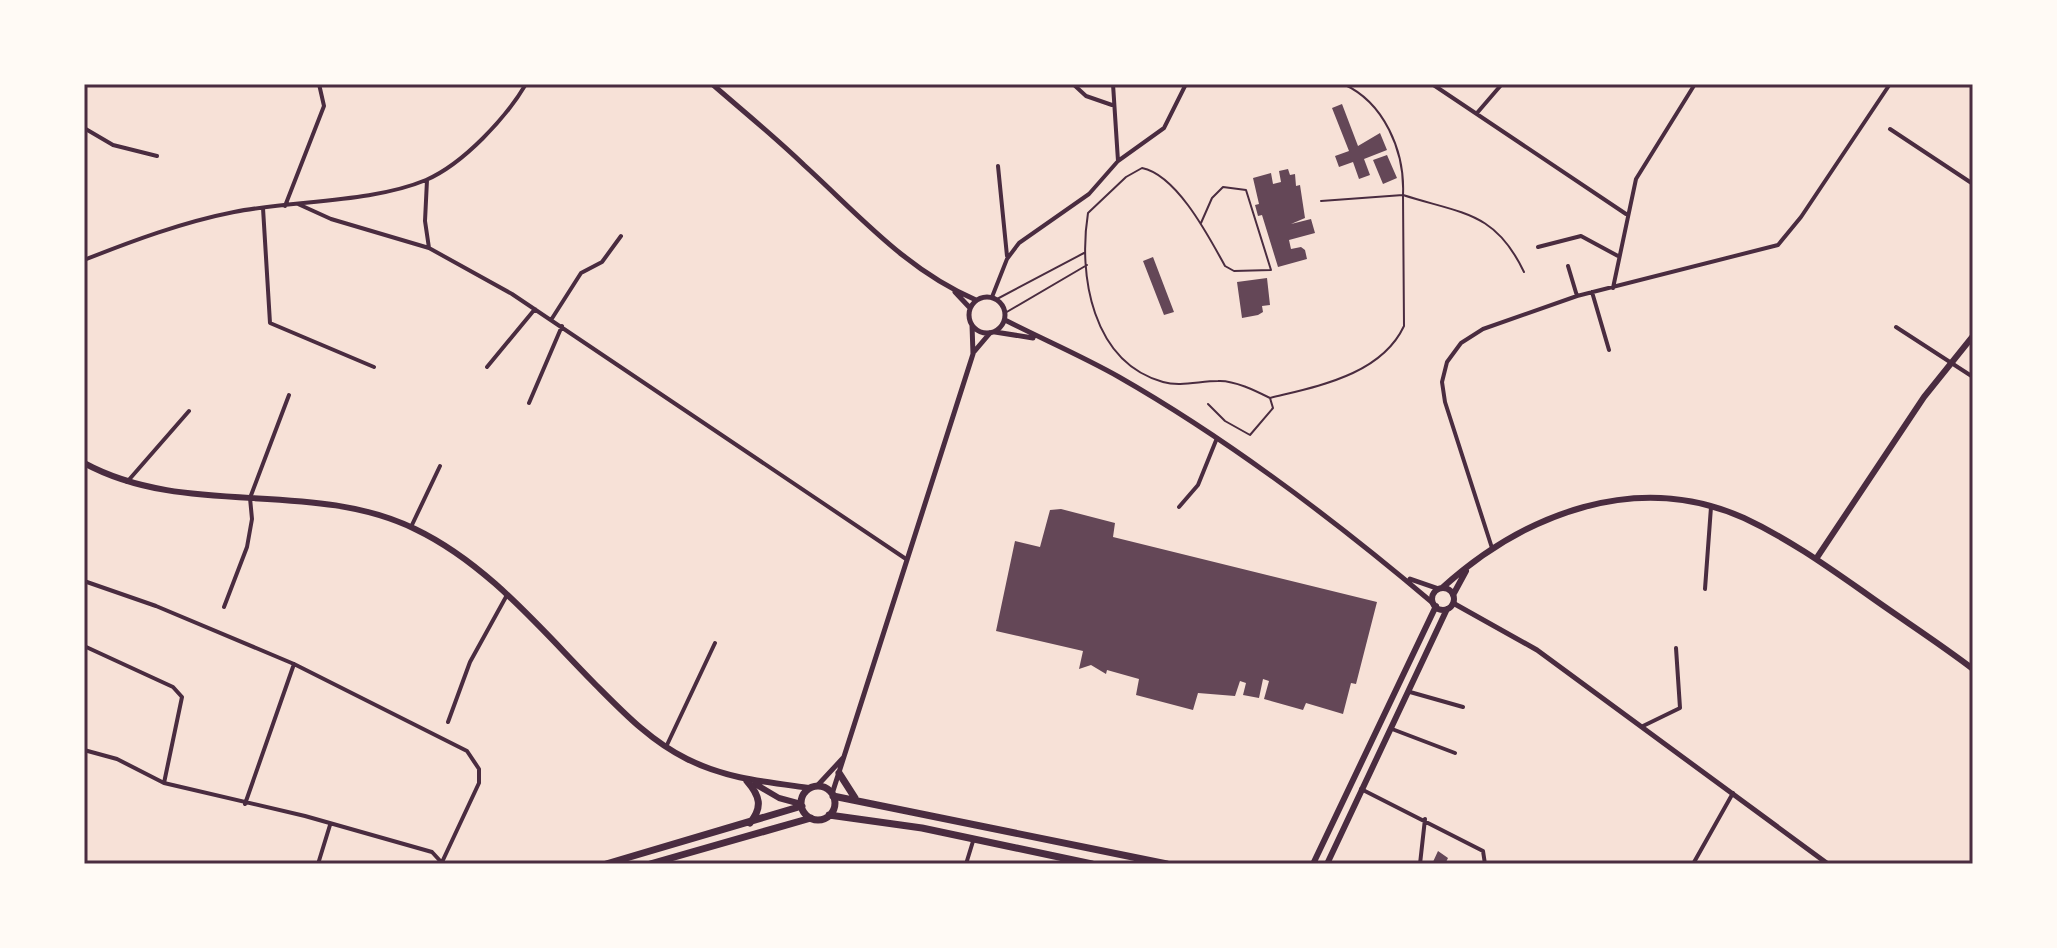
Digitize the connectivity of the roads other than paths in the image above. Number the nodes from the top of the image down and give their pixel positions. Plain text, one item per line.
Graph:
1 (319, 84) edge
2 (526, 84) edge
3 (712, 84) edge
4 (1073, 84) edge
5 (1113, 84) edge
6 (1186, 84) edge
7 (1343, 84) edge
8 (1432, 84) edge
9 (1502, 84) edge
10 (1695, 84) edge
11 (1890, 84) edge
12 (1112, 105) junction
13 (1477, 114) junction
14 (84, 128) edge
15 (1890, 129) dead end
16 (157, 156) dead end
17 (1118, 161) junction
18 (998, 166) dead end
19 (427, 180) junction
20 (1973, 184) edge
21 (1403, 195) junction
22 (1321, 201) dead end
23 (298, 204) junction
24 (285, 206) junction
25 (263, 208) junction
26 (1626, 214) junction
27 (1201, 223) junction
28 (621, 236) dead end
29 (1538, 247) dead end
30 (429, 248) junction
31 (1085, 253) junction
32 (1618, 256) junction
33 (1007, 259) junction
34 (84, 260) edge
35 (1087, 265) junction
36 (1568, 266) dead end
37 (1524, 272) dead end
38 (952, 288) junction
39 (1613, 288) junction
40 (1592, 292) junction
41 (1577, 296) junction
42 (995, 298) junction
43 (976, 300) junction
44 (970, 308) junction
45 (535, 309) junction
46 (1005, 317) junction
47 (551, 320) junction
48 (972, 325) junction
49 (562, 326) junction
50 (1896, 327) dead end
51 (992, 332) junction
52 (1973, 336) edge
53 (1038, 339) junction
54 (1609, 350) dead end
55 (973, 354) junction
56 (1949, 361) junction
57 (374, 367) dead end
58 (487, 367) dead end
59 (1973, 377) edge
60 (289, 395) dead end
61 (1270, 398) junction
62 (529, 403) dead end
63 (1208, 404) dead end
64 (189, 411) dead end
65 (1217, 438) junction
66 (84, 463) edge
67 (440, 466) dead end
68 (125, 483) junction
69 (250, 498) junction
70 (1179, 507) dead end
71 (1711, 507) junction
72 (411, 527) junction
73 (1492, 548) junction
74 (906, 559) junction
75 (1816, 559) junction
76 (1468, 568) junction
77 (1404, 576) junction
78 (84, 581) edge
79 (1440, 588) junction
80 (1705, 589) dead end
81 (507, 595) junction
82 (1451, 602) junction
83 (1435, 605) junction
84 (224, 607) dead end
85 (715, 643) dead end
86 (84, 646) edge
87 (1417, 647) junction
88 (1676, 648) dead end
89 (1427, 652) junction
90 (294, 664) junction
91 (1973, 669) edge
92 (1410, 692) junction
93 (1463, 707) dead end
94 (448, 722) dead end
95 (1643, 726) junction
96 (1392, 729) junction
97 (666, 747) junction
98 (84, 750) edge
99 (1455, 753) dead end
100 (844, 757) junction
101 (839, 773) junction
102 (749, 782) junction
103 (164, 783) junction
104 (813, 787) junction
105 (1361, 789) junction
106 (1734, 792) junction
107 (832, 795) junction
108 (857, 799) junction
109 (245, 804) junction
110 (802, 805) junction
111 (829, 815) junction
112 (811, 818) junction
113 (1425, 819) junction
114 (750, 823) junction
115 (330, 825) junction
116 (1025, 834) junction
117 (974, 838) junction
118 (1019, 848) junction
119 (648, 852) junction
120 (687, 853) junction
121 (443, 862) edge
122 (318, 864) edge
123 (606, 864) edge
124 (651, 864) edge
125 (691, 864) edge
126 (966, 864) edge
127 (1092, 864) edge
128 (1167, 864) edge
129 (1313, 864) edge
130 (1327, 864) edge
131 (1420, 864) edge
132 (1485, 864) edge
133 (1693, 864) edge
134 (1828, 864) edge

1 - 24 street
2 - 19 street
3 - 38 street
4 - 12 street
5 - 12 street
6 - 17 street
7 - 21 lane
8 - 13 street
9 - 13 street
10 - 26 street
11 - 39 street
12 - 17 street
13 - 26 street
14 - 16 street
15 - 20 street
17 - 33 street
18 - 33 street
19 - 23 street
19 - 30 street
21 - 22 lane
21 - 37 lane
21 - 61 lane
23 - 24 street
23 - 30 street
24 - 25 street
25 - 34 street
25 - 57 street
26 - 32 street
27 - 27 lane
27 - 31 lane
28 - 47 street
29 - 32 street
30 - 45 street
31 - 35 lane
31 - 42 lane
32 - 39 street
33 - 42 street
35 - 46 lane
35 - 61 lane
36 - 41 street
38 - 43 street
38 - 44 street
39 - 40 street
40 - 41 street
40 - 54 street
41 - 73 street
42 - 43 street
42 - 46 street
43 - 44 street
44 - 48 street
45 - 47 street
45 - 58 street
46 - 51 street
46 - 53 street
47 - 49 street
48 - 51 street
48 - 55 street
49 - 62 street
49 - 74 street
50 - 56 street
51 - 53 street
51 - 55 street
52 - 56 main road
53 - 65 street
55 - 74 street
56 - 59 street
56 - 75 main road
60 - 69 street
61 - 63 lane
64 - 68 street
65 - 70 street
65 - 77 street
66 - 68 main road
67 - 72 street
68 - 69 main road
69 - 72 main road
69 - 84 street
71 - 73 main road
71 - 75 main road
71 - 80 street
72 - 81 main road
73 - 76 main road
74 - 100 street
75 - 91 main road
76 - 79 main road
76 - 82 main road
77 - 79 street
77 - 83 street
78 - 90 street
79 - 82 main road
79 - 83 main road
81 - 94 street
81 - 97 main road
82 - 83 main road
82 - 89 main road
82 - 95 street
83 - 87 main road
85 - 97 street
86 - 103 street
87 - 89 main road
87 - 129 main road
88 - 95 street
89 - 92 main road
90 - 109 street
90 - 121 street
92 - 93 street
92 - 96 main road
95 - 106 street
96 - 99 street
96 - 105 main road
97 - 102 main road
98 - 103 street
100 - 101 street
100 - 104 street
101 - 107 street
101 - 108 main road
102 - 104 main road
102 - 110 main road
102 - 114 main road
103 - 109 street
104 - 107 main road
104 - 110 main road
105 - 113 street
105 - 130 main road
106 - 133 street
106 - 134 street
107 - 108 main road
107 - 111 main road
108 - 116 main road
109 - 115 street
110 - 112 main road
110 - 114 main road
111 - 112 main road
111 - 117 main road
112 - 120 main road
113 - 131 street
113 - 132 street
114 - 119 main road
115 - 121 street
115 - 122 street
116 - 118 main road
116 - 128 main road
117 - 118 main road
117 - 126 street
118 - 127 main road
119 - 123 main road
119 - 124 main road
120 - 124 main road
120 - 125 street

